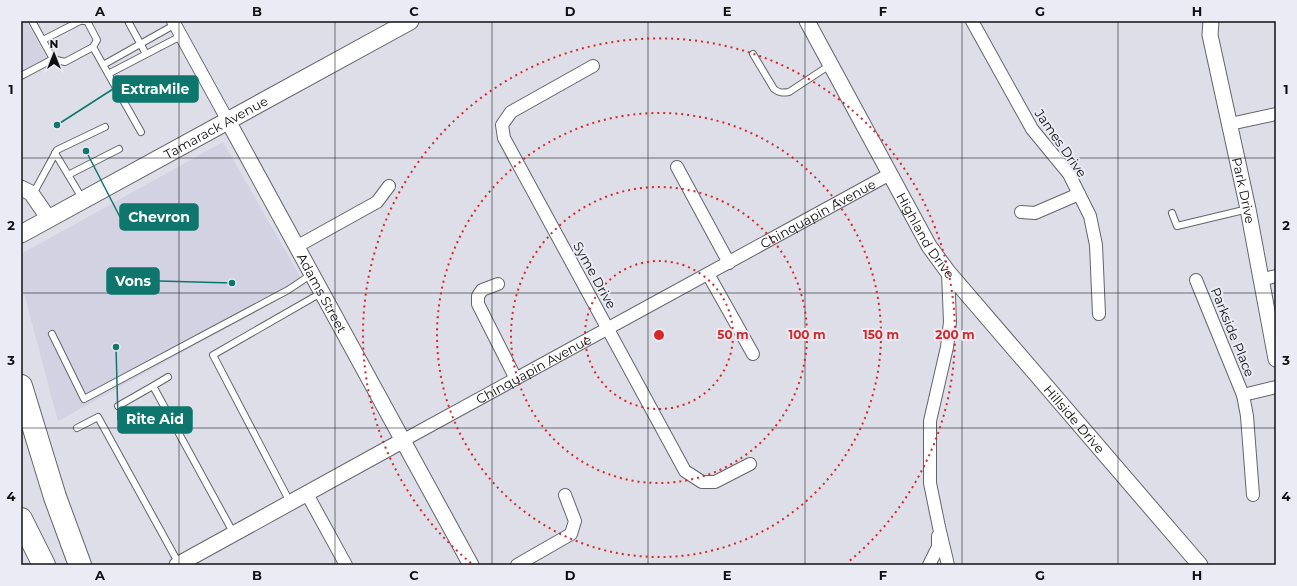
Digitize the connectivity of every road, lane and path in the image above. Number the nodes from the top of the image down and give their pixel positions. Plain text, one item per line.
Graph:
1 (32, 21) edge
2 (81, 21) edge
3 (807, 21) edge
4 (972, 21) edge
5 (1211, 21) edge
6 (129, 23) dead end
7 (174, 23) edge
8 (401, 23) edge
9 (181, 36) junction
10 (43, 40) junction
11 (140, 44) junction
12 (93, 47) junction
13 (123, 53) junction
14 (146, 54) junction
15 (754, 54) dead end
16 (53, 59) junction
17 (128, 63) junction
18 (830, 64) junction
19 (103, 65) junction
20 (593, 66) dead end
21 (108, 74) junction
22 (21, 76) edge
23 (1276, 114) edge
24 (228, 121) junction
25 (1230, 124) junction
26 (105, 127) dead end
27 (141, 132) dead end
28 (119, 149) dead end
29 (55, 153) junction
30 (677, 167) dead end
31 (890, 174) junction
32 (68, 175) junction
33 (389, 186) dead end
34 (27, 191) edge
35 (1079, 194) junction
36 (83, 200) junction
37 (1248, 209) junction
38 (1021, 212) dead end
39 (1172, 213) dead end
40 (49, 219) junction
41 (21, 234) edge
42 (296, 247) junction
43 (730, 263) junction
44 (948, 272) junction
45 (312, 274) junction
46 (708, 274) junction
47 (1276, 276) edge
48 (1196, 280) dead end
49 (1260, 280) junction
50 (498, 284) dead end
51 (322, 292) junction
52 (1100, 314) dead end
53 (608, 328) junction
54 (52, 334) dead end
55 (752, 354) dead end
56 (1276, 359) edge
57 (168, 377) dead end
58 (516, 379) junction
59 (21, 386) edge
60 (153, 386) junction
61 (1276, 387) edge
62 (1243, 395) junction
63 (118, 406) dead end
64 (77, 428) dead end
65 (402, 441) junction
66 (750, 464) dead end
67 (307, 494) junction
68 (565, 495) dead end
69 (1253, 495) dead end
70 (291, 503) junction
71 (21, 519) edge
72 (939, 527) junction
73 (234, 534) junction
74 (184, 563) edge
75 (44, 565) edge
76 (80, 565) edge
77 (346, 565) edge
78 (471, 565) edge
79 (517, 565) edge
80 (929, 565) edge
81 (948, 565) edge
82 (1200, 565) edge

1 - 10 lane
2 - 10 lane
2 - 12 lane
3 - 18 street, Highland Drive
4 - 35 street, James Drive
5 - 25 street, Park Drive
6 - 11 lane
7 - 9 street, Adams Street
7 - 11 lane
8 - 24 main road, Tamarack Avenue
9 - 14 lane
9 - 24 street, Adams Street
10 - 16 lane
11 - 13 lane
11 - 14 lane
12 - 16 lane
12 - 19 lane
13 - 17 lane
13 - 19 lane
14 - 17 lane
15 - 18 lane
16 - 22 lane
17 - 21 lane
18 - 31 street, Highland Drive
19 - 21 lane
20 - 53 street, Syme Drive
21 - 27 lane
23 - 25 street
24 - 36 main road, Tamarack Avenue
24 - 42 street, Adams Street
25 - 37 street, Park Drive
26 - 29 lane
28 - 32 lane
29 - 32 lane
29 - 34 lane
30 - 43 street
31 - 43 street, Chinquapin Avenue
31 - 44 street, Highland Drive
32 - 36 lane
33 - 42 street
34 - 40 street
35 - 38 street
35 - 52 street, James Drive
36 - 40 main road, Tamarack Avenue
37 - 39 lane
37 - 49 street, Park Drive
40 - 41 main road, Tamarack Avenue
42 - 45 street, Adams Street
43 - 46 street, Chinquapin Avenue
44 - 72 street, Highland Drive
44 - 82 street, Hillside Drive
45 - 51 street, Adams Street
45 - 54 lane
46 - 53 street, Chinquapin Avenue
46 - 55 street
47 - 49 street
48 - 62 street, Parkside Place
49 - 56 street, Park Drive
50 - 58 street
51 - 65 street, Adams Street
51 - 70 lane
53 - 58 street, Chinquapin Avenue
53 - 66 street, Syme Drive
57 - 60 lane
58 - 65 street, Chinquapin Avenue
59 - 76 highway
60 - 63 lane
60 - 73 lane
61 - 62 street, Parkside Place
62 - 69 street, Parkside Place
64 - 74 lane
65 - 67 street, Chinquapin Avenue
65 - 78 street, Adams Street
67 - 70 street, Chinquapin Avenue
67 - 77 street
68 - 79 street
70 - 73 street, Chinquapin Avenue
71 - 75 highway
72 - 80 street
72 - 81 street, Highland Drive
73 - 74 street, Chinquapin Avenue

